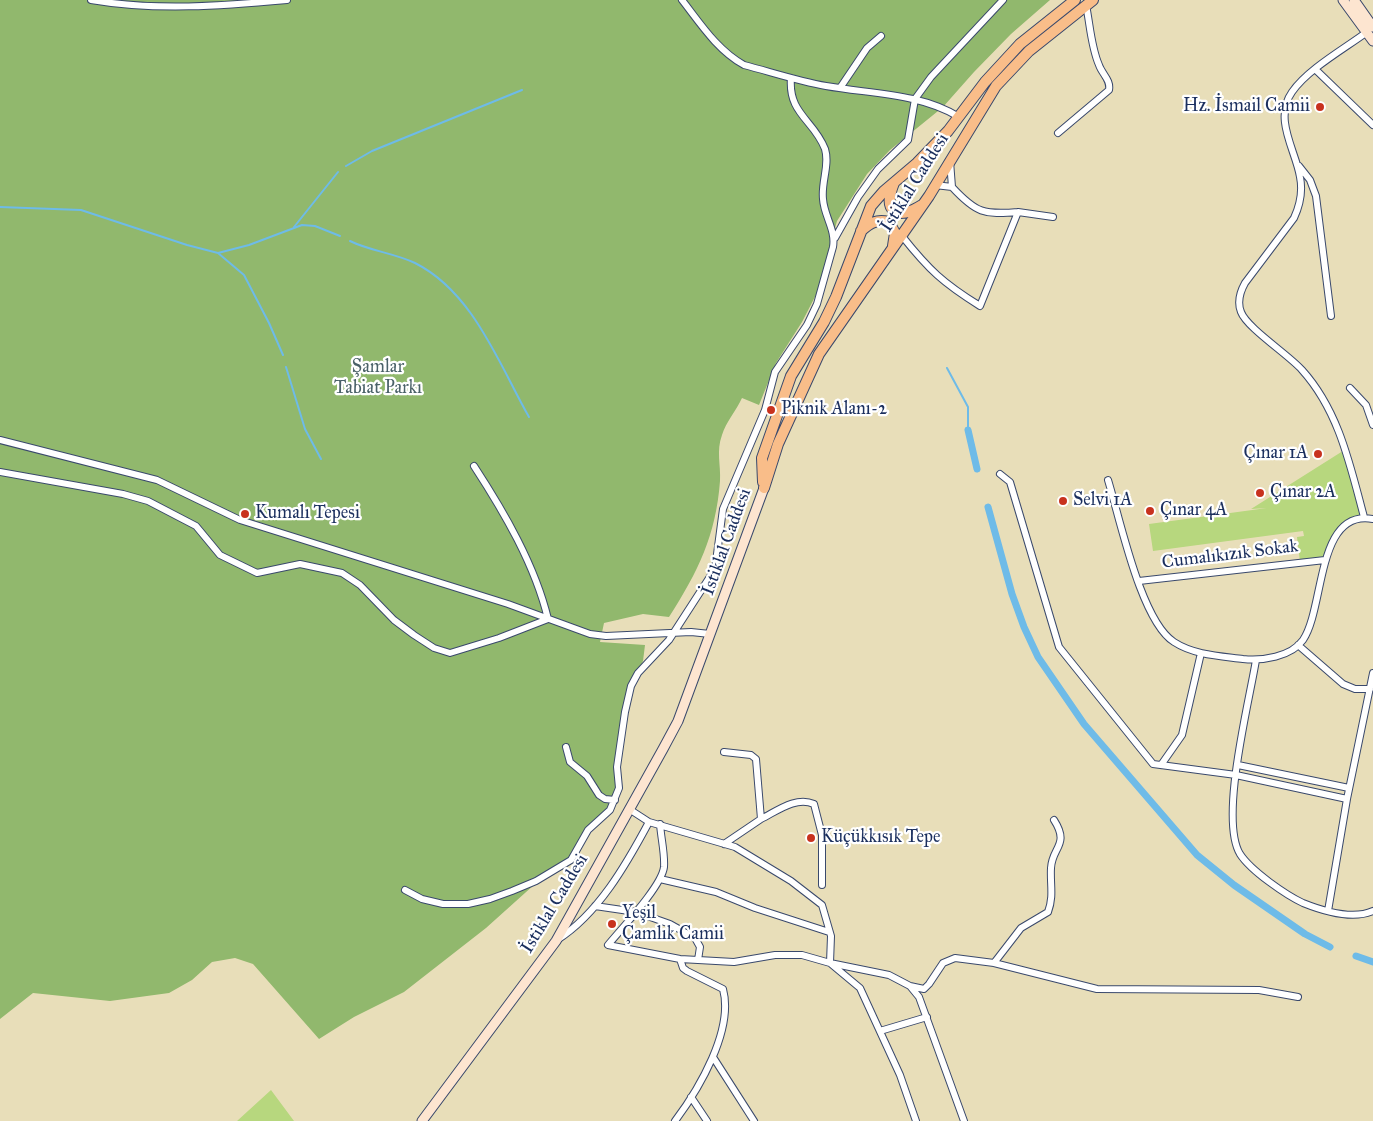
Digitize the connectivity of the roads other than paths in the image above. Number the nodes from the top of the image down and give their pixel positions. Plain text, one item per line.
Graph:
1 (91, 0) edge
2 (287, 0) edge
3 (682, 0) edge
4 (1003, 0) edge
5 (1075, 0) edge
6 (1343, 0) edge
7 (1354, 0) edge
8 (1090, 3) edge
9 (1370, 30) edge
10 (881, 36) dead end
11 (1373, 41) edge
12 (1316, 70) junction
13 (791, 78) junction
14 (840, 88) junction
15 (915, 99) junction
16 (959, 117) junction
17 (1373, 125) edge
18 (1058, 133) dead end
19 (950, 159) junction
20 (1296, 163) junction
21 (895, 182) junction
22 (935, 185) junction
23 (952, 188) junction
24 (923, 204) junction
25 (1018, 212) junction
26 (1053, 217) dead end
27 (860, 232) junction
28 (902, 236) junction
29 (835, 238) junction
30 (891, 251) junction
31 (1331, 316) dead end
32 (1350, 388) dead end
33 (1373, 425) edge
34 (0, 440) edge
35 (474, 466) dead end
36 (0, 472) edge
37 (1000, 474) dead end
38 (1108, 480) dead end
39 (764, 488) junction
40 (1364, 517) junction
41 (1373, 519) edge
42 (1326, 560) junction
43 (1139, 581) junction
44 (548, 619) junction
45 (673, 633) junction
46 (710, 634) junction
47 (1298, 645) junction
48 (1201, 653) junction
49 (1256, 660) junction
50 (1373, 673) edge
51 (1370, 689) junction
52 (566, 746) dead end
53 (724, 752) dead end
54 (1238, 765) junction
55 (1161, 766) junction
56 (1236, 774) junction
57 (1349, 788) junction
58 (1347, 799) junction
59 (615, 800) junction
60 (629, 809) junction
61 (761, 819) junction
62 (1054, 820) dead end
63 (649, 822) junction
64 (660, 824) junction
65 (724, 844) junction
66 (660, 879) junction
67 (822, 885) dead end
68 (405, 890) dead end
69 (595, 906) junction
70 (1328, 911) junction
71 (1373, 911) edge
72 (636, 912) junction
73 (829, 932) junction
74 (556, 941) junction
75 (680, 959) junction
76 (698, 960) junction
77 (830, 963) junction
78 (994, 963) junction
79 (910, 986) junction
80 (1298, 997) dead end
81 (927, 1017) junction
82 (880, 1031) junction
83 (712, 1057) junction
84 (691, 1098) junction
85 (422, 1121) edge
86 (675, 1121) edge
87 (707, 1121) edge
88 (754, 1121) edge
89 (916, 1121) edge
90 (964, 1121) edge

1 - 2 street
3 - 13 street
4 - 15 street
5 - 16 main road, İstiklal Caddesi
6 - 9 main road
7 - 9 main road
8 - 18 street
8 - 19 main road, İstiklal Caddesi
9 - 11 main road
9 - 12 street
10 - 14 street
12 - 17 street
12 - 20 street
13 - 14 street
13 - 29 street
14 - 15 street
15 - 16 street
15 - 29 street
16 - 21 main road, İstiklal Caddesi
19 - 22 main road, İstiklal Caddesi
19 - 23 street
20 - 31 street
20 - 40 street
21 - 24 main road
21 - 27 main road, İstiklal Caddesi
22 - 23 street
22 - 24 main road, İstiklal Caddesi
23 - 25 street
24 - 28 main road, İstiklal Caddesi
25 - 26 street
25 - 28 street
27 - 30 main road
27 - 39 main road, İstiklal Caddesi
28 - 30 main road, İstiklal Caddesi
29 - 45 street
30 - 39 main road, İstiklal Caddesi
32 - 33 street
34 - 44 street
35 - 44 street
36 - 44 street
37 - 55 street
38 - 43 street
39 - 46 main road, İstiklal Caddesi
40 - 41 street
40 - 42 street
42 - 43 street, Cumalıkızık Sokak
42 - 47 street
43 - 48 street
44 - 45 street
45 - 46 street
45 - 59 street
46 - 60 main road, İstiklal Caddesi
47 - 49 street
47 - 51 street
48 - 49 street
48 - 55 street
49 - 54 street
50 - 51 street
51 - 57 street
52 - 59 street
53 - 61 street
54 - 56 street
54 - 57 street
55 - 56 street
56 - 58 street
56 - 70 street
57 - 58 street
58 - 70 street
59 - 68 street
60 - 63 street
60 - 74 main road, İstiklal Caddesi
61 - 65 street
61 - 67 street
62 - 78 street
63 - 64 street
63 - 69 street
64 - 65 street
64 - 66 street
65 - 73 street
66 - 72 street
66 - 73 street
69 - 72 street
69 - 74 street
70 - 71 street
72 - 75 street
72 - 76 street
73 - 77 street
74 - 85 main road, İstiklal Caddesi
75 - 76 street
75 - 83 street
76 - 77 street
77 - 79 street
77 - 82 street
78 - 79 street
78 - 80 street
79 - 81 street
81 - 82 street
81 - 90 street
82 - 89 street
83 - 84 street
83 - 88 street
84 - 86 street
84 - 87 street

